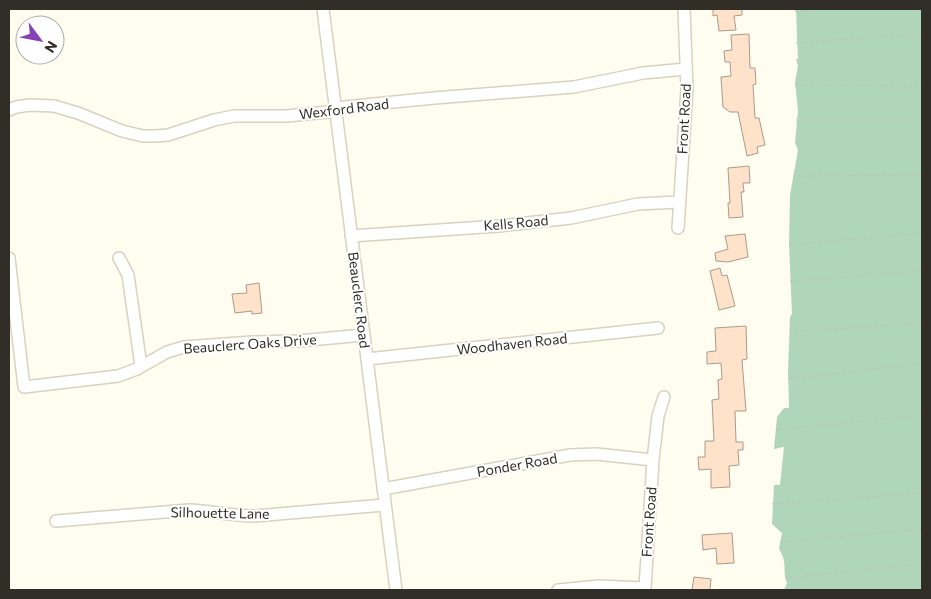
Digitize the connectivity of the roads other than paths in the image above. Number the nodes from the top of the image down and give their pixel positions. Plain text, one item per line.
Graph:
1 (323, 9) edge
2 (684, 9) edge
3 (686, 69) junction
4 (9, 110) edge
5 (335, 110) junction
6 (678, 202) junction
7 (678, 228) dead end
8 (351, 236) junction
9 (9, 258) edge
10 (119, 258) dead end
11 (658, 328) dead end
12 (363, 335) junction
13 (366, 359) junction
14 (141, 366) junction
15 (664, 397) dead end
16 (653, 460) junction
17 (382, 488) junction
18 (384, 505) junction
19 (56, 521) dead end
20 (396, 590) edge
21 (558, 590) edge

1 - 5 street, Beauclerc Road
2 - 3 street, Front Road
3 - 5 street, Wexford Road
3 - 6 street, Front Road
4 - 5 street, Wexford Road
5 - 8 street, Beauclerc Road
6 - 7 street, Front Road
6 - 8 street, Kells Road
8 - 12 street, Beauclerc Road
9 - 14 street, Beauclerc Oaks Drive
10 - 14 street
11 - 13 street, Woodhaven Road
12 - 13 street, Beauclerc Road
12 - 14 street, Beauclerc Oaks Drive
13 - 17 street, Beauclerc Road
15 - 16 street, Front Road
16 - 17 street, Ponder Road
16 - 21 street, Front Road
17 - 18 street, Beauclerc Road
18 - 19 street, Silhouette Lane
18 - 20 street, Beauclerc Road

